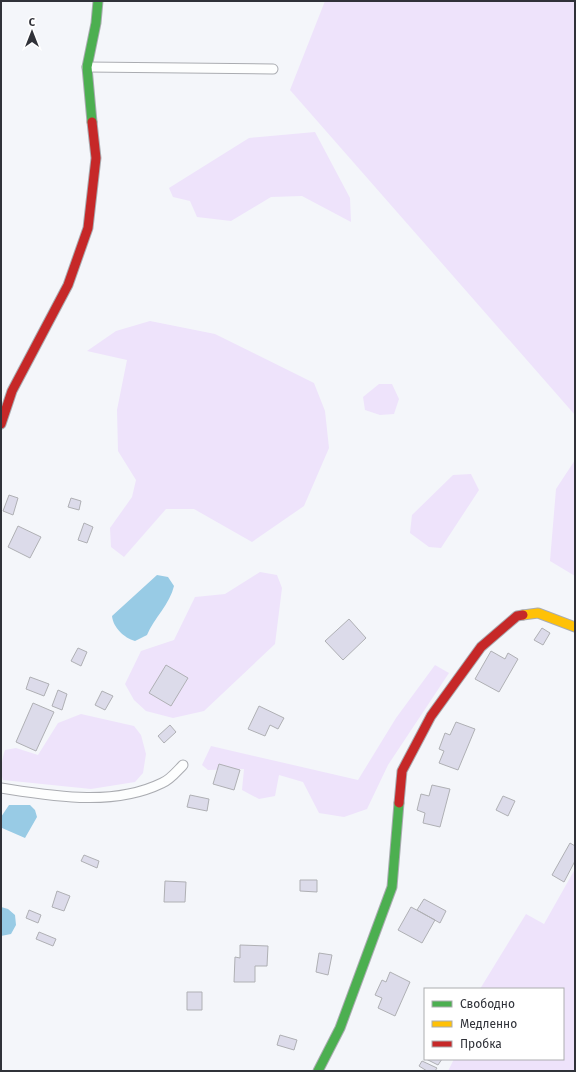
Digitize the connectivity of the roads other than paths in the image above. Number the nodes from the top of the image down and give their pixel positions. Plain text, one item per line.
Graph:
1 (98, 1) edge
2 (87, 67) junction
3 (273, 69) dead end
4 (1, 424) edge
5 (575, 627) edge
6 (183, 765) dead end
7 (1, 788) edge
8 (318, 1071) edge

1 - 2 street
2 - 3 lane
2 - 4 street
5 - 8 street
6 - 7 lane

